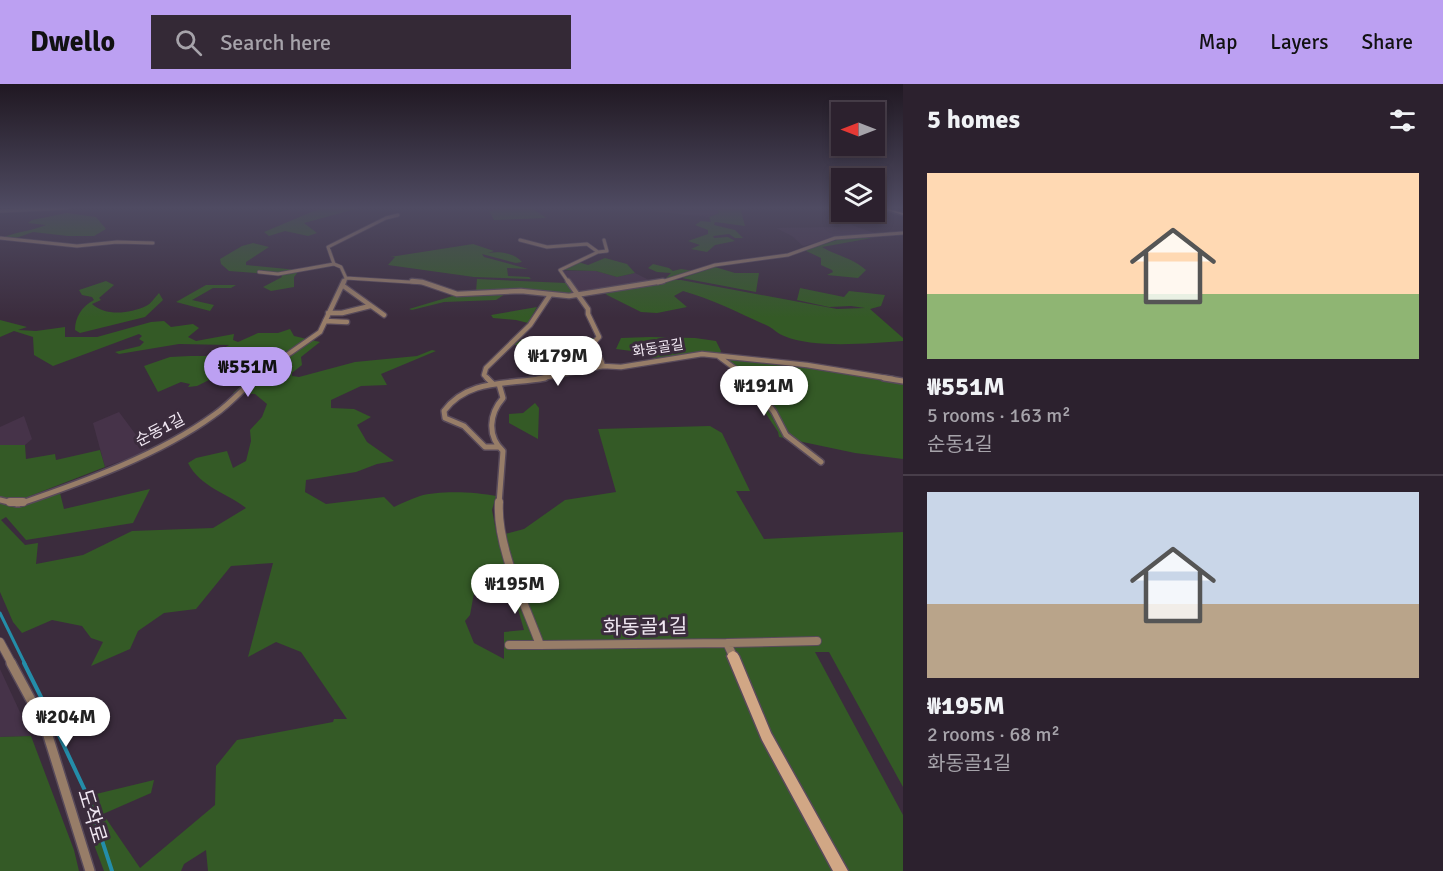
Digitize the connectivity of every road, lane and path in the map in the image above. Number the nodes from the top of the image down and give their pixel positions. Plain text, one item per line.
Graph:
1 (65, 245) edge
2 (90, 245) edge
3 (333, 245) edge
4 (538, 245) edge
5 (577, 245) edge
6 (588, 245) edge
7 (605, 245) edge
8 (816, 245) edge
9 (598, 252) junction
10 (334, 264) junction
11 (259, 272) dead end
12 (346, 278) junction
13 (342, 285) junction
14 (550, 295) junction
15 (577, 295) junction
16 (370, 306) junction
17 (328, 313) junction
18 (384, 315) dead end
19 (325, 321) junction
20 (347, 322) dead end
21 (718, 355) junction
22 (603, 366) junction
23 (903, 381) edge
24 (495, 384) junction
25 (498, 447) junction
26 (821, 462) dead end
27 (0, 500) edge
28 (817, 641) dead end
29 (0, 642) edge
30 (727, 643) junction
31 (509, 645) dead end
32 (540, 645) junction
33 (733, 656) joint
34 (90, 871) edge
35 (841, 871) edge

1 - 2 street
3 - 10 street
4 - 5 street
6 - 9 street
7 - 9 street
8 - 15 street
9 - 15 street
10 - 11 street
10 - 12 street
12 - 13 street, 순동1길
12 - 14 street
13 - 16 street
13 - 17 street, 순동1길
14 - 15 street
14 - 24 street
15 - 22 street
16 - 17 street
16 - 18 street
17 - 19 street, 순동1길
19 - 20 street
19 - 27 street, 순동1길
21 - 22 street, 화동골길
21 - 23 street, 화동골길
21 - 26 street
22 - 24 street
24 - 25 street
24 - 25 street
25 - 32 street
28 - 30 street, 화동골1길
29 - 34 street, 도작로
30 - 32 street, 화동골1길
30 - 33 street
31 - 32 street, 화동골1길
33 - 35 street

